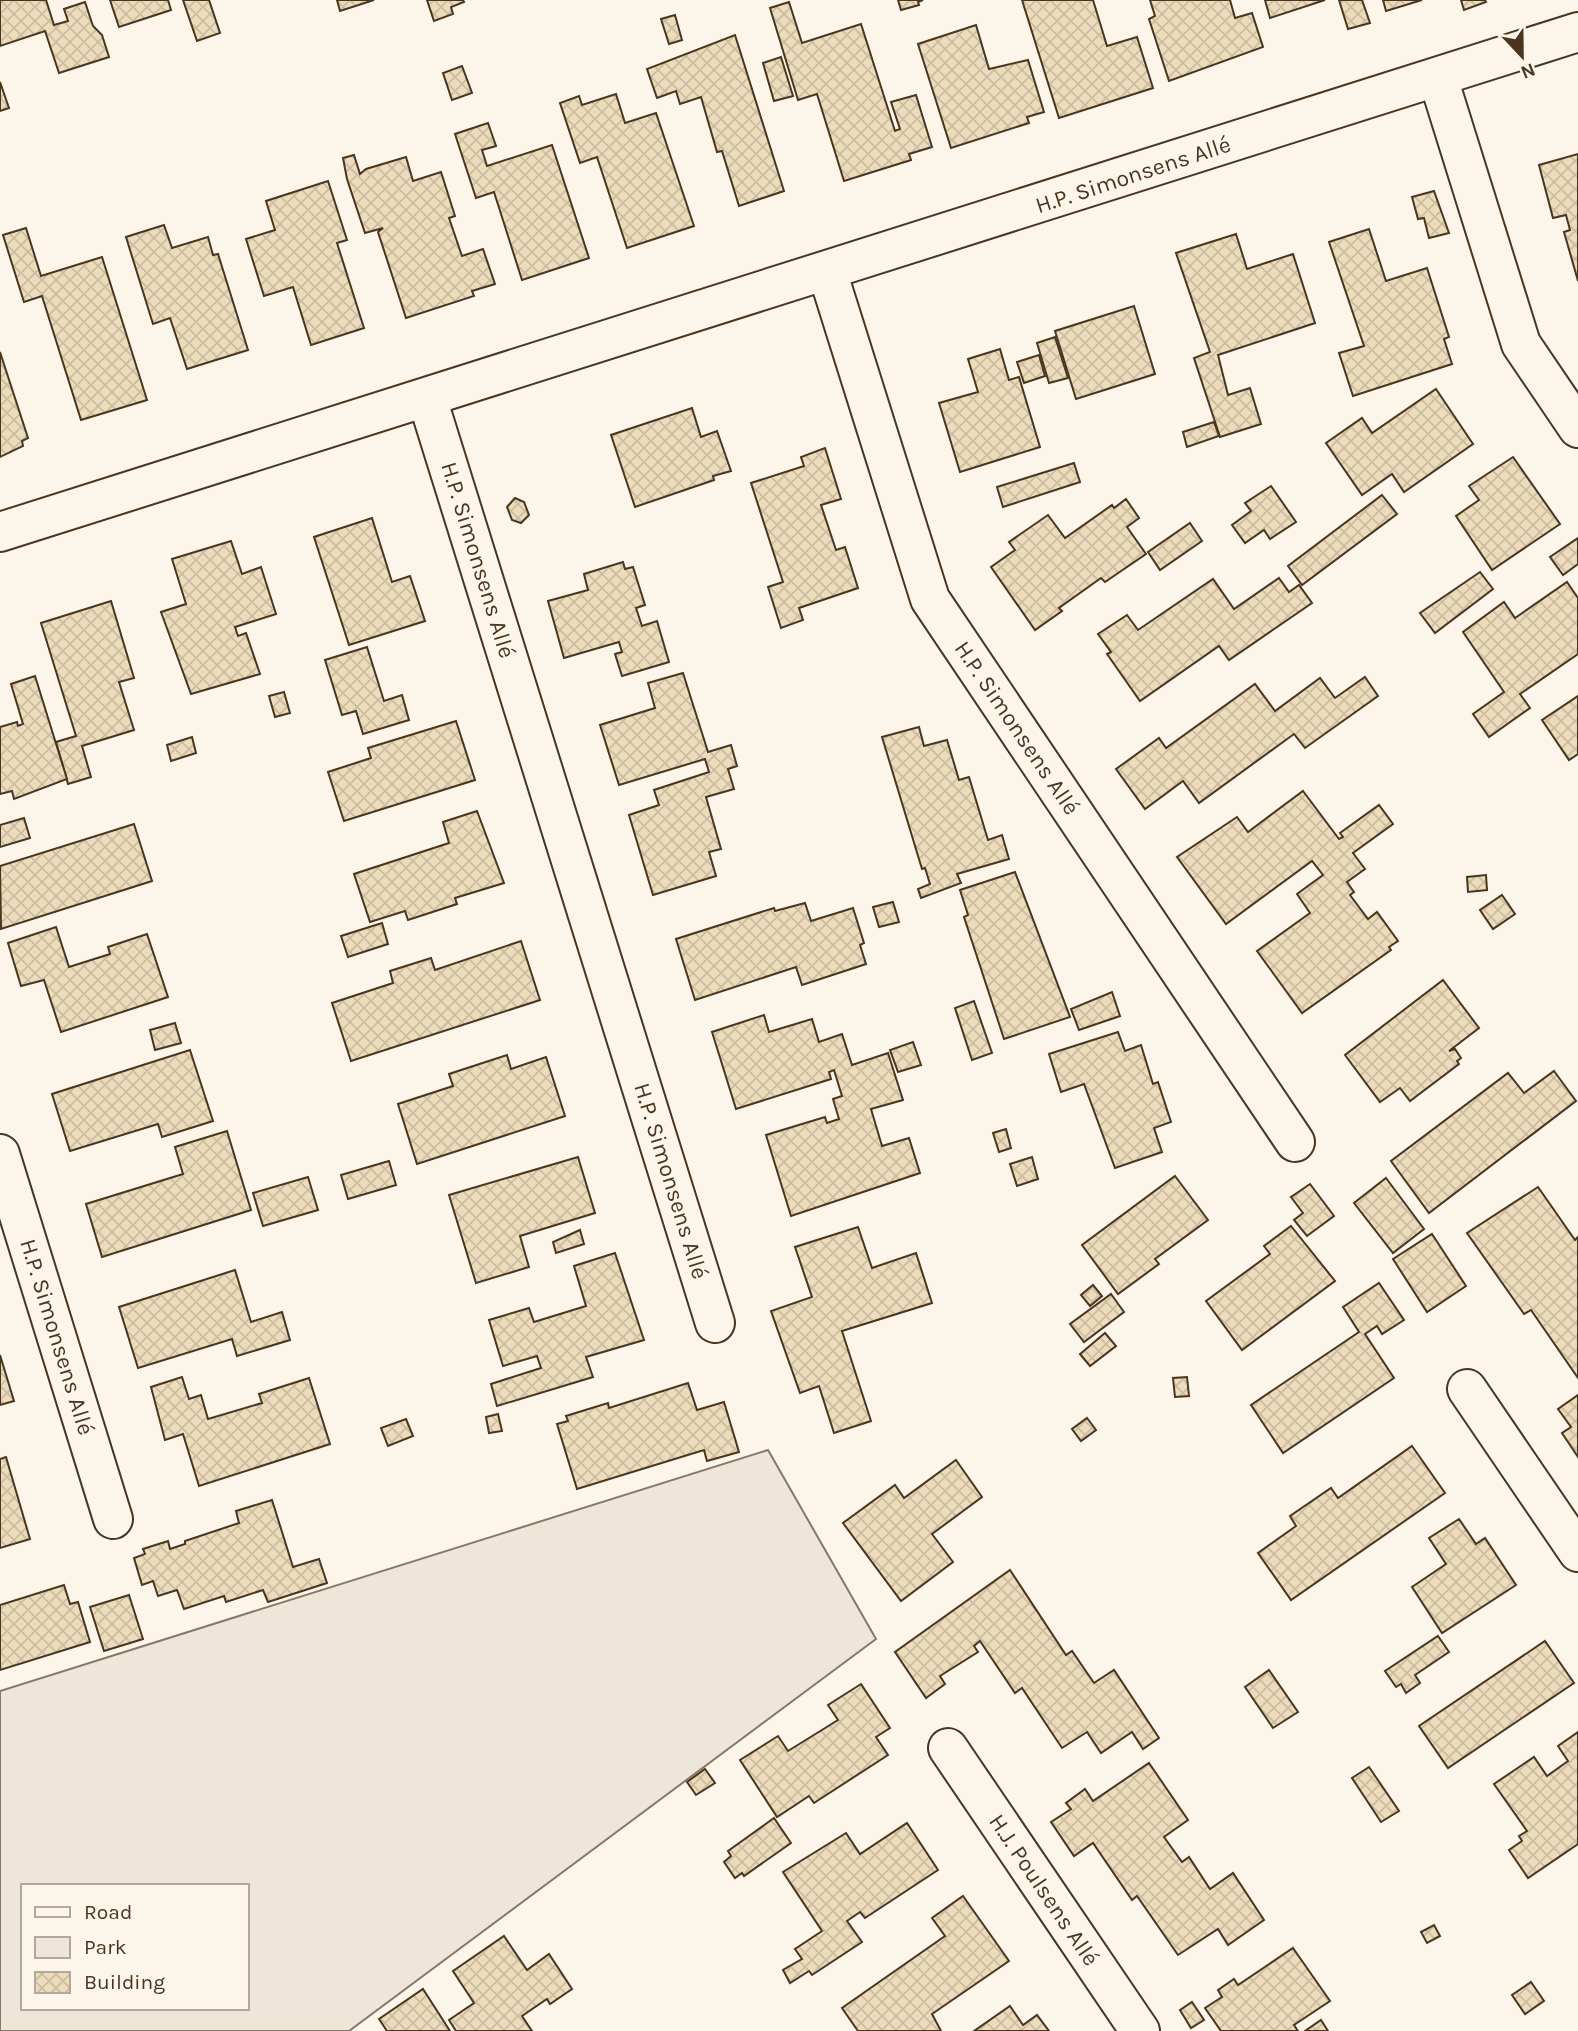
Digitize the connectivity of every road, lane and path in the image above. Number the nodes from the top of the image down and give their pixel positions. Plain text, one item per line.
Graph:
1 (1578, 32) edge
2 (1438, 78) junction
3 (827, 271) junction
4 (427, 398) junction
5 (1578, 428) edge
6 (0, 532) edge
7 (1295, 1142) dead end
8 (0, 1154) edge
9 (715, 1323) dead end
10 (1468, 1389) dead end
11 (113, 1519) dead end
12 (1578, 1552) edge
13 (948, 1748) dead end
14 (1140, 2031) edge

1 - 2 street, H.P. Simonsens Allé
2 - 3 street, H.P. Simonsens Allé
2 - 5 street
3 - 4 street, H.P. Simonsens Allé
3 - 7 street, H.P. Simonsens Allé
4 - 6 street, H.P. Simonsens Allé
4 - 9 street, H.P. Simonsens Allé
8 - 11 street, H.P. Simonsens Allé
10 - 12 street
13 - 14 street, H.J. Poulsens Allé

